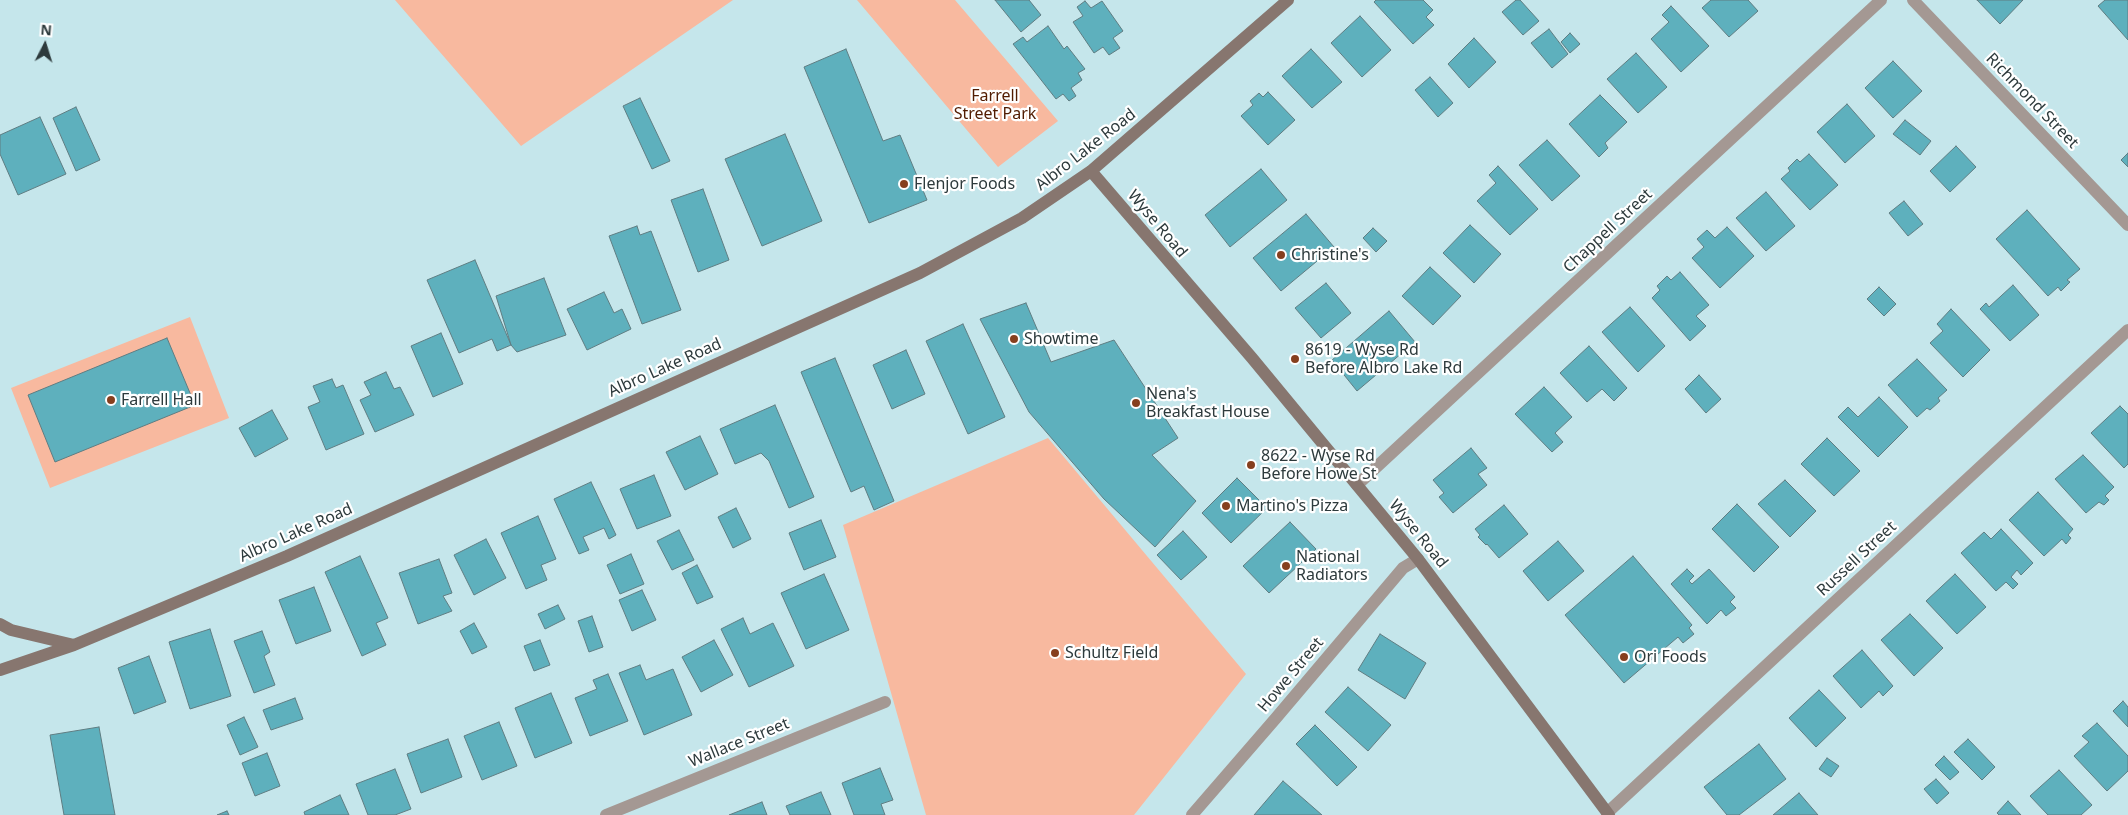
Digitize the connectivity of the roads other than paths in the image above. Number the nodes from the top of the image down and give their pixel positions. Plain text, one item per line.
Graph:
1 (1288, 0) edge
2 (1881, 0) edge
3 (1913, 0) edge
4 (1091, 171) junction
5 (2128, 225) edge
6 (2128, 330) edge
7 (1358, 485) junction
8 (1418, 559) junction
9 (0, 624) edge
10 (74, 645) junction
11 (0, 670) edge
12 (884, 702) dead end
13 (1608, 814) edge
14 (606, 815) edge
15 (1192, 815) edge

1 - 4 main road, Albro Lake Road
2 - 7 street, Chappell Street
3 - 5 street, Richmond Street
4 - 7 main road, Wyse Road
4 - 10 main road, Albro Lake Road
6 - 13 street, Russell Street
7 - 8 main road, Wyse Road
8 - 13 main road, Wyse Road
8 - 15 street, Howe Street
9 - 10 main road
10 - 11 main road, Albro Lake Road
12 - 14 street, Wallace Street

